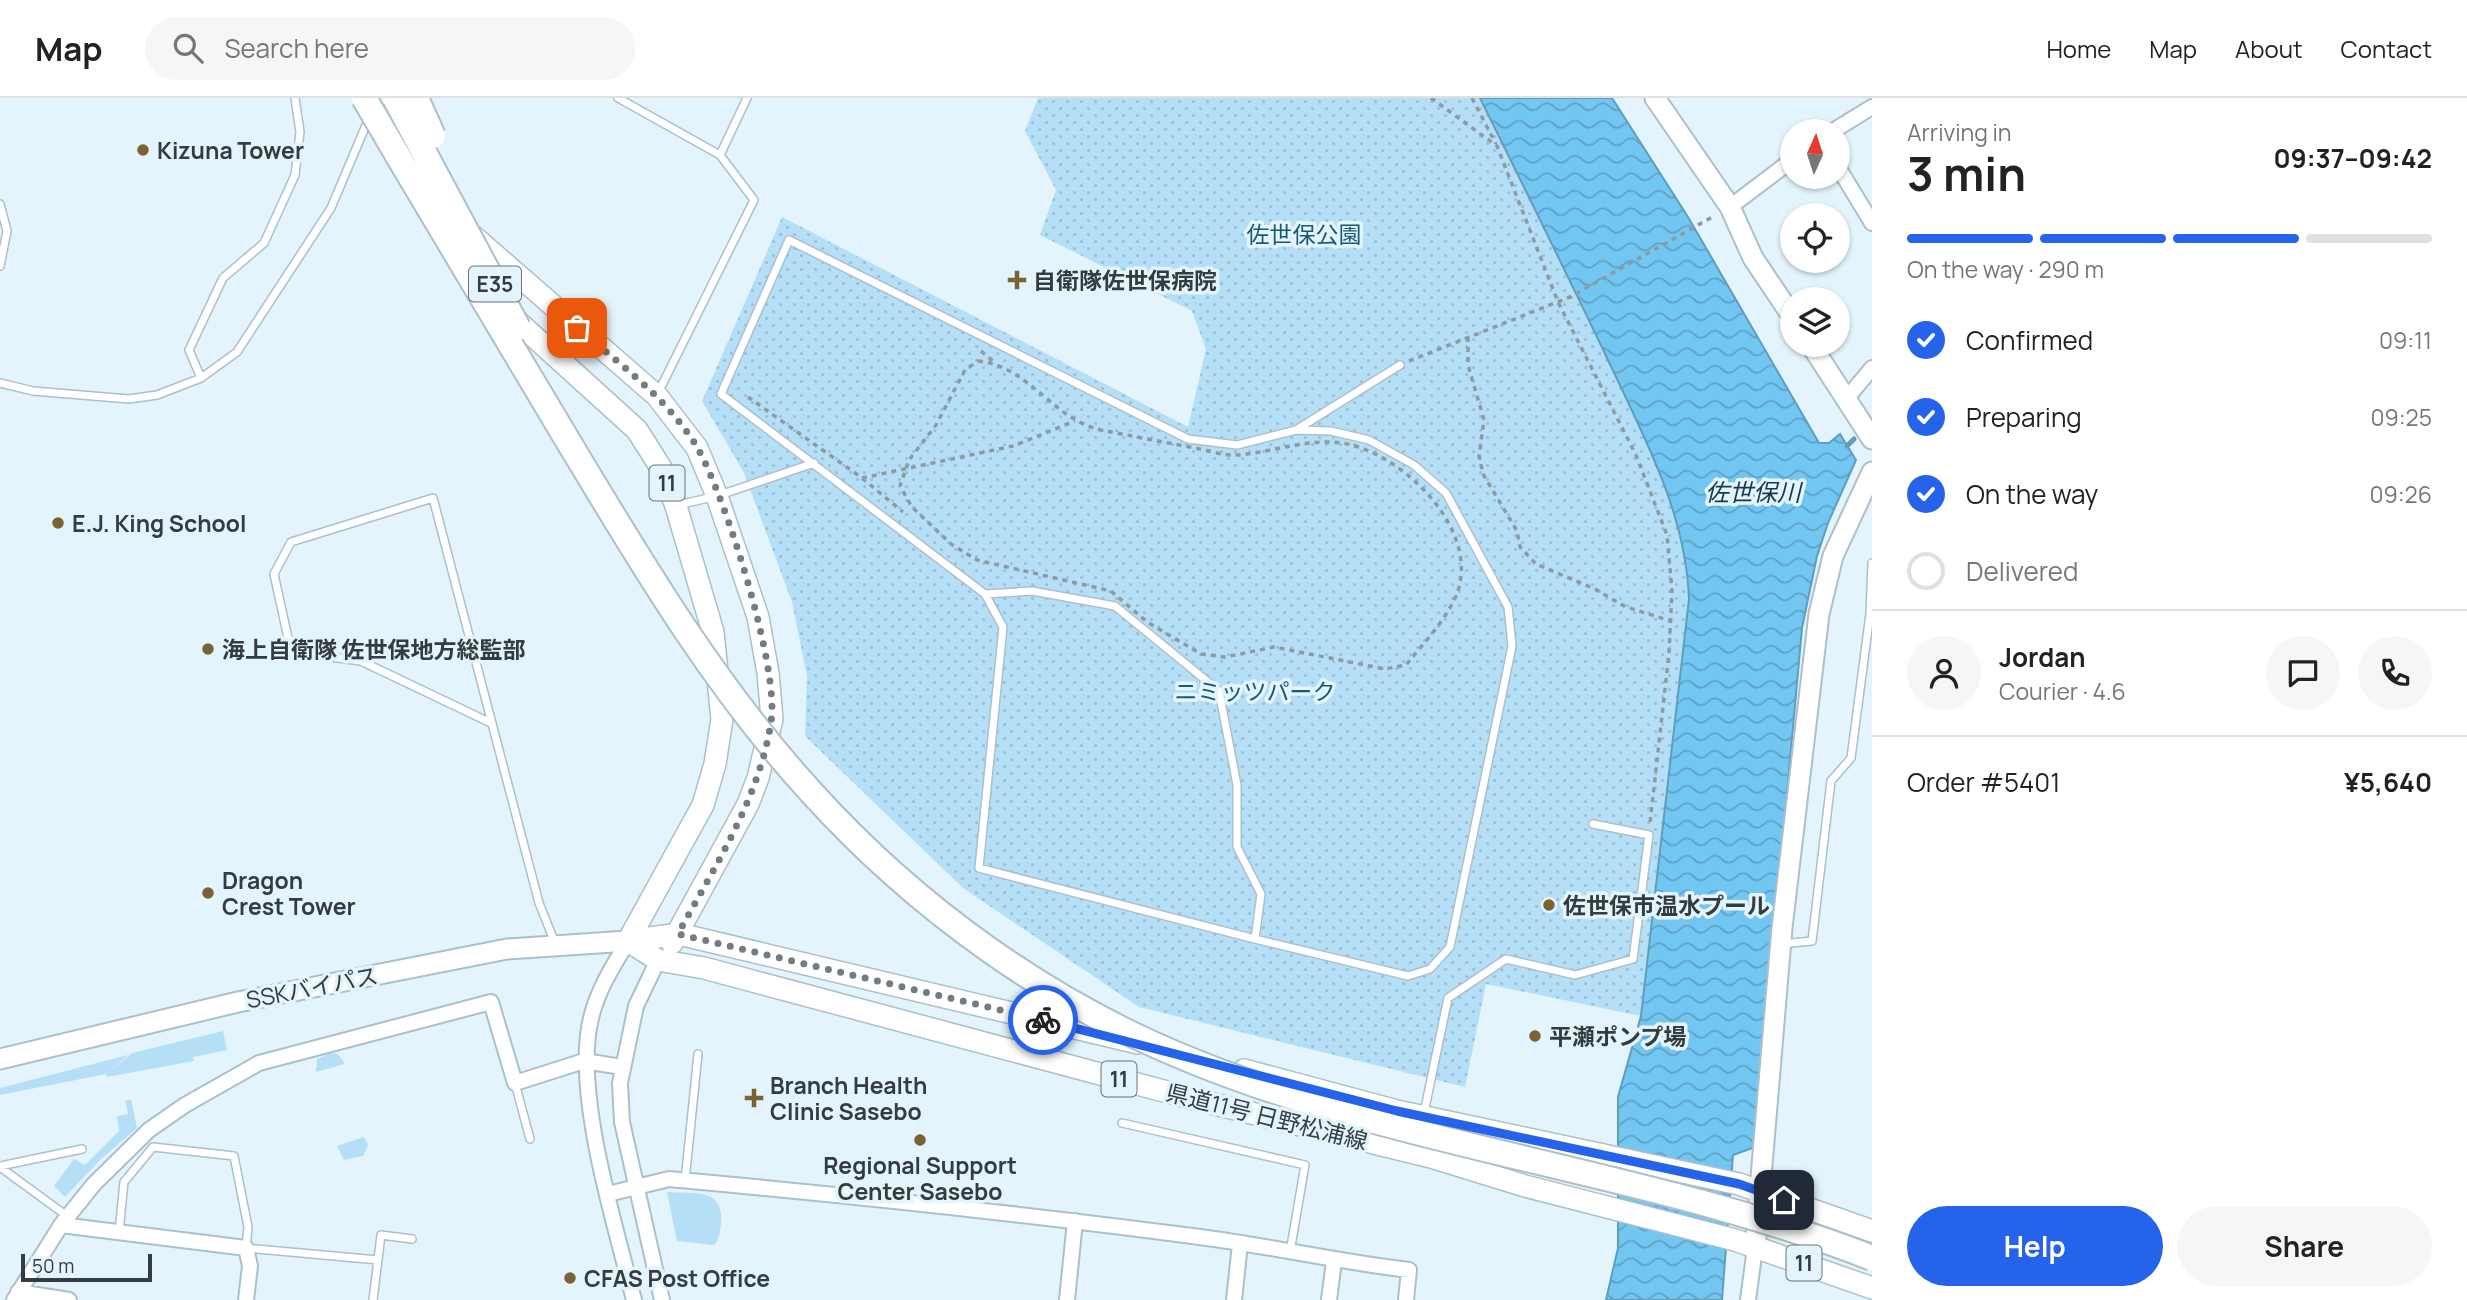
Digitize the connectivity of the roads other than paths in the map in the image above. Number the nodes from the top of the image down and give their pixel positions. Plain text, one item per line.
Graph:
1 (295, 98) edge
2 (352, 98) edge
3 (364, 98) edge
4 (377, 98) edge
5 (395, 98) edge
6 (401, 98) edge
7 (416, 98) edge
8 (430, 98) edge
9 (618, 98) edge
10 (747, 98) edge
11 (1656, 98) edge
12 (1872, 107) edge
13 (1850, 121) edge
14 (720, 155) junction
15 (1780, 169) edge
16 (1850, 187) edge
17 (0, 204) edge
18 (1730, 208) junction
19 (1872, 223) edge
20 (448, 241) junction
21 (0, 266) edge
22 (1780, 298) edge
23 (518, 328) junction
24 (1819, 357) edge
25 (1400, 365) road end
26 (1872, 368) edge
27 (201, 378) junction
28 (0, 383) edge
29 (657, 396) junction
30 (1847, 398) junction
31 (1296, 430) junction
32 (1872, 439) edge
33 (814, 463) junction
34 (1872, 472) edge
35 (588, 474) junction
36 (717, 496) junction
37 (676, 506) junction
38 (1872, 563) edge
39 (985, 594) junction
40 (1871, 613) edge
41 (491, 723) junction
42 (1593, 824) dead end
43 (678, 934) junction
44 (1255, 939) junction
45 (628, 941) junction
46 (1781, 944) junction
47 (556, 945) junction
48 (658, 960) junction
49 (698, 1054) dead end
50 (0, 1059) edge
51 (584, 1060) junction
52 (622, 1067) junction
53 (515, 1083) junction
54 (1423, 1116) junction
55 (1122, 1123) dead end
56 (530, 1139) dead end
57 (82, 1149) dead end
58 (0, 1167) edge
59 (110, 1169) junction
60 (685, 1181) junction
61 (124, 1182) junction
62 (636, 1186) junction
63 (1762, 1192) junction
64 (608, 1194) junction
65 (65, 1221) junction
66 (1075, 1221) junction
67 (1872, 1231) edge
68 (119, 1232) junction
69 (412, 1239) dead end
70 (1240, 1244) junction
71 (1745, 1244) junction
72 (246, 1248) junction
73 (1290, 1253) junction
74 (1872, 1258) edge
75 (377, 1260) junction
76 (1334, 1261) junction
77 (1872, 1288) edge
78 (16, 1296) edge
79 (69, 1300) edge
80 (246, 1300) edge
81 (373, 1300) edge
82 (634, 1300) edge
83 (662, 1300) edge
84 (1067, 1300) edge
85 (1234, 1300) edge
86 (1329, 1300) edge
87 (1406, 1300) edge
88 (1748, 1300) edge

1 - 27 lane
2 - 20 highway, bridge
3 - 20 highway, E35, bridge
4 - 27 lane
5 - 23 highway, E35, bridge
6 - 37 main road, 11
7 - 23 highway, bridge
8 - 29 main road, 11
9 - 14 lane
10 - 14 lane
11 - 18 street
12 - 13 street
14 - 29 lane
15 - 18 street
16 - 19 street
17 - 21 lane
18 - 22 street
20 - 35 highway, E35, bridge
23 - 35 highway, E35, bridge
24 - 30 street
25 - 31 lane
26 - 30 street
27 - 28 lane
29 - 36 main road, 11
30 - 32 street
31 - 33 lane
31 - 44 lane
33 - 36 lane
33 - 39 lane
34 - 46 street
35 - 74 highway, E35, bridge
36 - 37 lane
36 - 43 main road, 11
37 - 45 main road, 11
38 - 40 lane
39 - 44 lane
39 - 44 lane
40 - 46 lane
41 - 41 lane
41 - 47 lane
42 - 54 lane
43 - 45 main road, 県道11号 日野松浦線 / 11
43 - 48 main road, 11
43 - 54 main road, 県道11号 日野松浦線 / 11
45 - 47 street, SSKバイパス
45 - 48 main road, 県道11号 日野松浦線 / 11
45 - 51 street
46 - 63 street
47 - 50 street, SSKバイパス
48 - 52 street
48 - 71 main road, 県道11号 日野松浦線 / 11
49 - 60 lane
51 - 52 street
51 - 53 street
51 - 64 street
52 - 62 street
53 - 56 lane
53 - 59 street
54 - 63 main road, 県道11号 日野松浦線 / 11
55 - 73 lane
57 - 58 lane
58 - 65 lane
59 - 61 lane
59 - 65 street
60 - 62 street
60 - 66 street
61 - 68 lane
61 - 72 lane
62 - 64 street
62 - 83 street
63 - 67 main road, 県道11号 日野松浦線 / 11
63 - 71 street
64 - 82 street
65 - 68 street
65 - 78 street
66 - 70 street
66 - 84 street
68 - 72 street
69 - 75 lane
70 - 73 street
70 - 85 street
71 - 77 main road, 県道11号 日野松浦線 / 11
71 - 88 street
72 - 75 lane
72 - 80 street
73 - 76 street
75 - 81 lane
76 - 86 street
76 - 87 street
78 - 79 street

